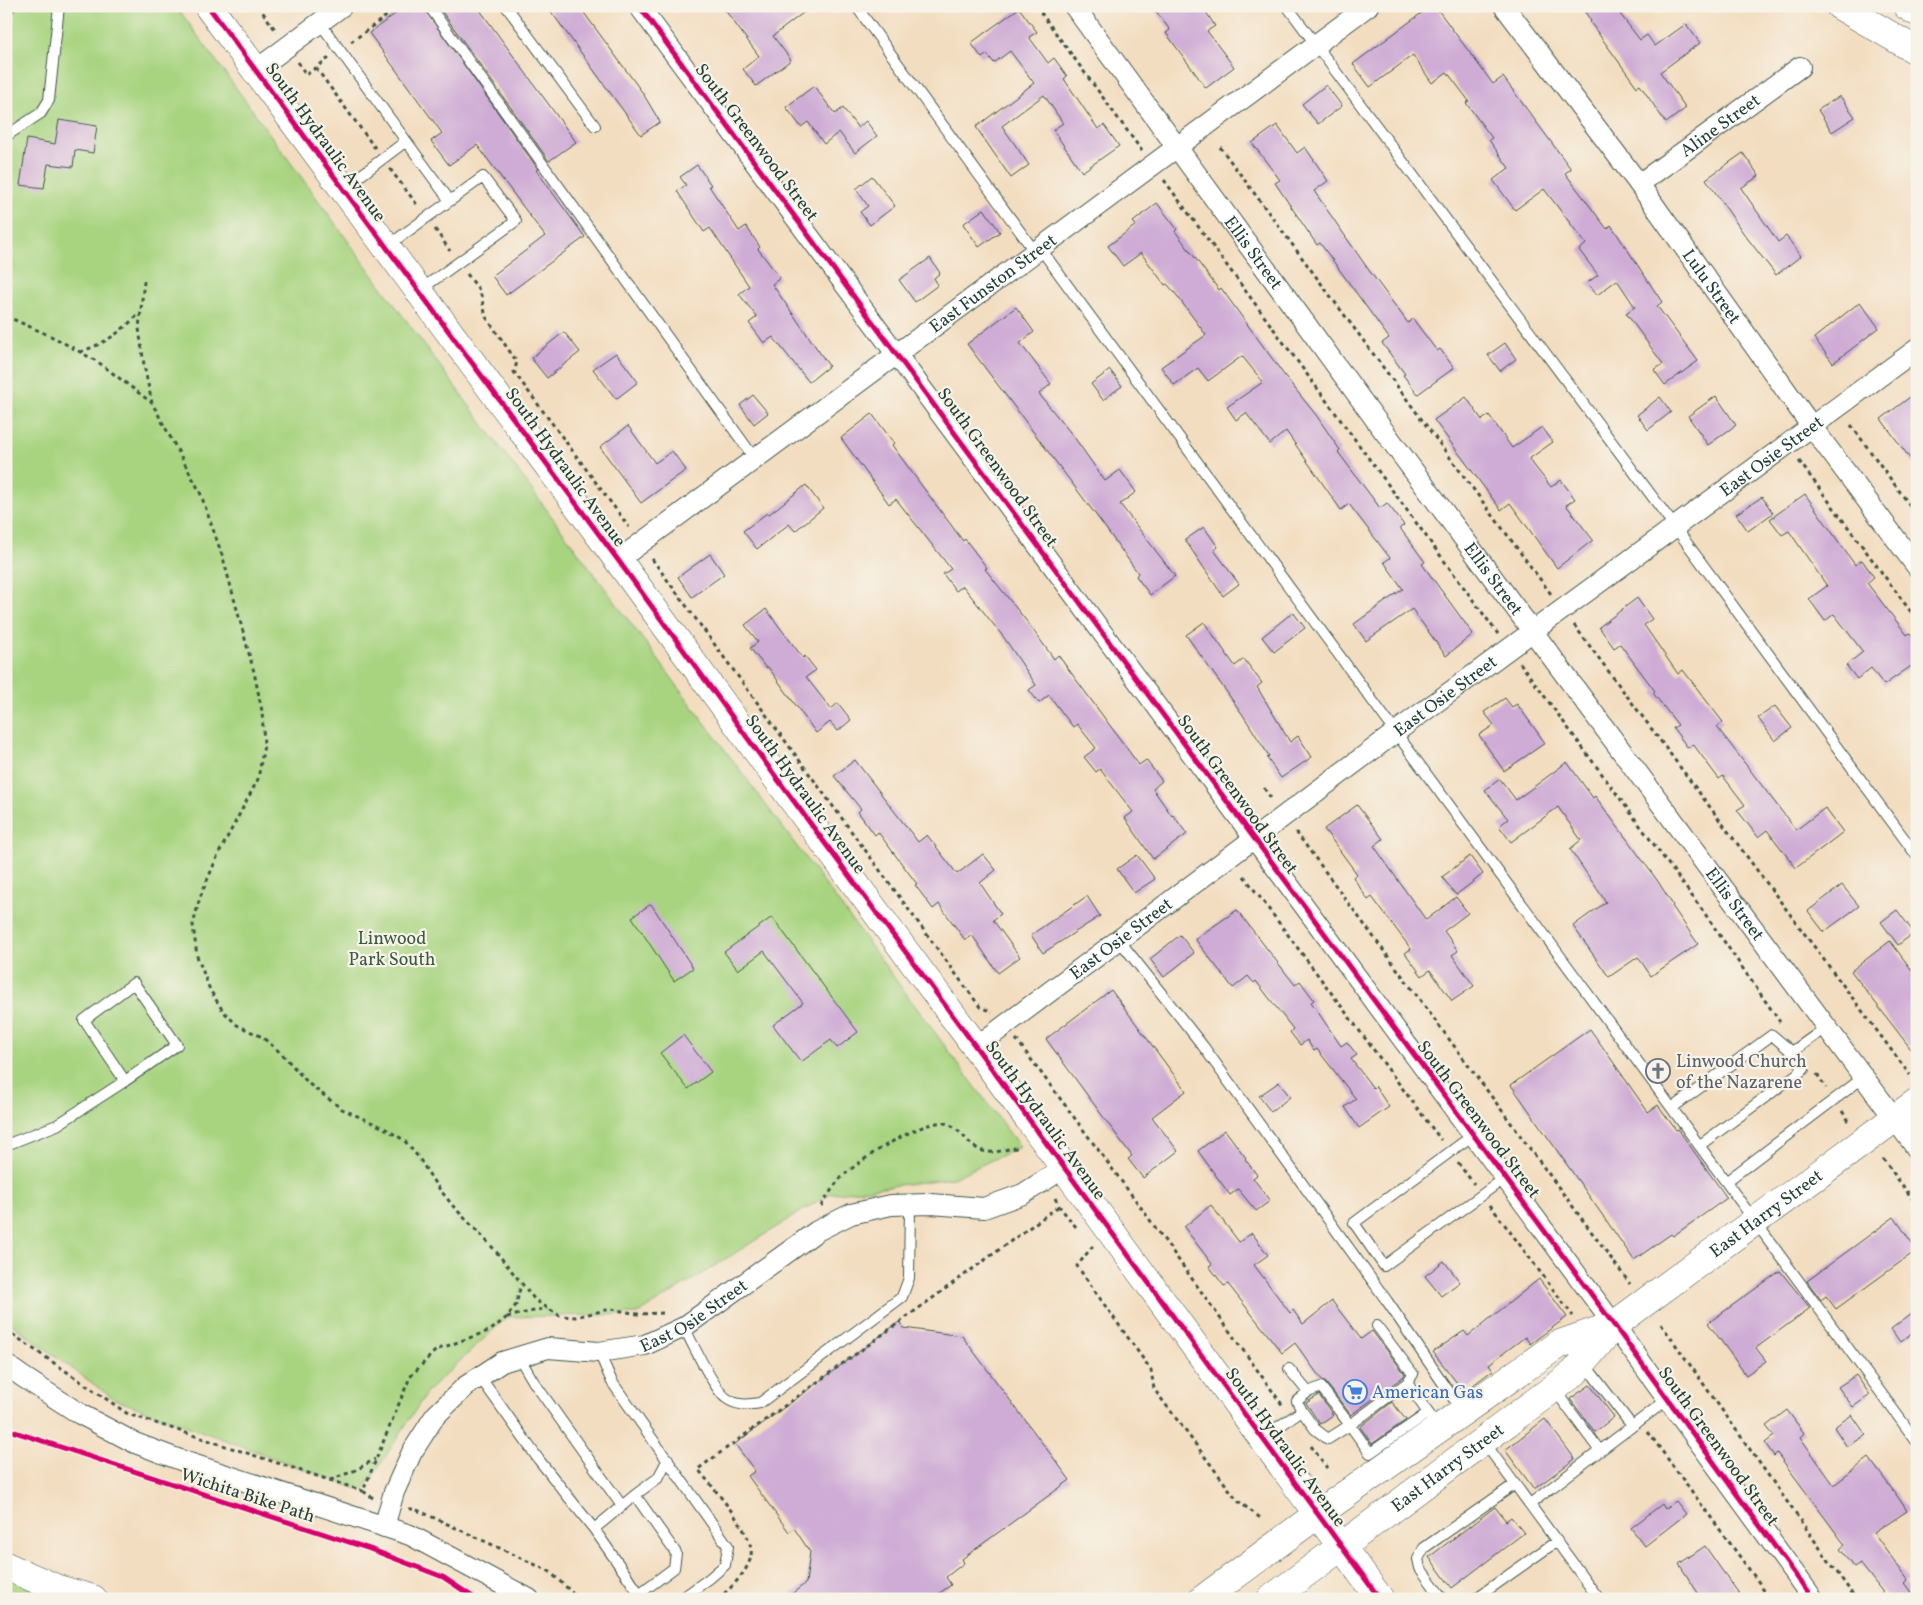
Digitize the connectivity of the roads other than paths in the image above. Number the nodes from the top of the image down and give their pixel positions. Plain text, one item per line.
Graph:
1 (11, 6) edge
2 (59, 6) edge
3 (208, 6) edge
4 (342, 6) edge
5 (429, 6) edge
6 (506, 6) edge
7 (639, 6) edge
8 (856, 6) edge
9 (1074, 6) edge
10 (1287, 6) edge
11 (1368, 6) edge
12 (1504, 6) edge
13 (1840, 6) edge
14 (1908, 6) edge
15 (6, 10) edge
16 (1917, 12) edge
17 (320, 23) junction
18 (1315, 45) junction
19 (1917, 51) edge
20 (1800, 67) dead end
21 (256, 70) junction
22 (595, 126) dead end
23 (6, 136) edge
24 (406, 141) junction
25 (1177, 147) junction
26 (1639, 184) junction
27 (343, 188) junction
28 (450, 201) junction
29 (386, 247) junction
30 (1037, 250) junction
31 (419, 291) junction
32 (1917, 349) edge
33 (897, 354) junction
34 (1812, 427) junction
35 (755, 459) junction
36 (1675, 527) junction
37 (618, 560) junction
38 (1917, 568) edge
39 (1533, 631) junction
40 (1396, 732) junction
41 (1254, 839) junction
42 (1917, 856) edge
43 (1119, 940) junction
44 (1827, 1027) junction
45 (976, 1047) junction
46 (1795, 1050) junction
47 (1864, 1077) junction
48 (126, 1081) junction
49 (1917, 1102) edge
50 (1672, 1108) junction
51 (1894, 1118) junction
52 (1473, 1135) junction
53 (6, 1145) edge
54 (1700, 1145) junction
55 (1917, 1149) edge
56 (1056, 1174) junction
57 (1505, 1178) junction
58 (1727, 1182) junction
59 (910, 1205) junction
60 (1756, 1221) junction
61 (1614, 1325) junction
62 (1377, 1326) dead end
63 (684, 1327) junction
64 (599, 1352) junction
65 (519, 1357) junction
66 (1584, 1362) junction
67 (6, 1365) edge
68 (1289, 1369) dead end
69 (480, 1377) junction
70 (1407, 1383) junction
71 (1553, 1389) junction
72 (1308, 1392) junction
73 (1668, 1399) junction
74 (1302, 1410) junction
75 (1462, 1412) junction
76 (1433, 1420) junction
77 (1636, 1423) junction
78 (1350, 1425) junction
79 (1262, 1438) junction
80 (1483, 1441) junction
81 (1917, 1442) edge
82 (1600, 1451) junction
83 (668, 1460) junction
84 (1376, 1461) junction
85 (1514, 1484) junction
86 (634, 1495) junction
87 (1530, 1504) junction
88 (622, 1506) junction
89 (1318, 1514) junction
90 (387, 1517) junction
91 (594, 1529) junction
92 (1557, 1541) junction
93 (1342, 1546) junction
94 (6, 1566) edge
95 (641, 1596) edge
96 (93, 1599) edge
97 (529, 1599) edge
98 (681, 1599) edge
99 (1203, 1599) edge
100 (1271, 1599) edge
101 (1380, 1599) edge
102 (1443, 1599) edge
103 (1475, 1599) edge
104 (1599, 1599) edge
105 (1813, 1599) edge

1 - 15 lane
2 - 23 lane
3 - 21 main road, South Hydraulic Avenue
4 - 17 street
5 - 35 lane
6 - 22 lane
7 - 33 street, South Greenwood Street
8 - 30 lane
9 - 25 street, Ellis Street
10 - 18 lane
11 - 18 street, East Funston Street
12 - 26 street, Lulu Street
13 - 19 main road
14 - 16 main road
17 - 21 street
17 - 24 lane
18 - 25 street, East Funston Street
18 - 36 lane
20 - 26 street, Aline Street
21 - 27 main road, South Hydraulic Avenue
24 - 27 lane
24 - 28 lane
25 - 30 street, East Funston Street
25 - 39 street, Ellis Street
26 - 34 street, Lulu Street
27 - 29 main road, South Hydraulic Avenue
28 - 29 lane
28 - 31 lane
29 - 31 main road, South Hydraulic Avenue
30 - 33 street, East Funston Street
30 - 40 lane
31 - 37 main road, South Hydraulic Avenue
32 - 34 street, East Osie Street
33 - 35 street, East Funston Street
33 - 41 street, South Greenwood Street
34 - 36 street, East Osie Street
34 - 38 street, Lulu Street
35 - 37 street, East Funston Street
36 - 39 street, East Osie Street
36 - 42 lane
37 - 45 main road, South Hydraulic Avenue
39 - 40 street, East Osie Street
39 - 44 street, Ellis Street
40 - 41 street, East Osie Street
40 - 50 lane
41 - 43 street, East Osie Street
41 - 52 street, South Greenwood Street
43 - 45 street, East Osie Street
43 - 75 lane
44 - 46 lane
44 - 47 street, Ellis Street
45 - 56 main road, South Hydraulic Avenue
46 - 50 lane
46 - 54 lane
47 - 51 street, Ellis Street
47 - 58 lane
48 - 48 lane
48 - 53 lane
49 - 51 main road, East Harry Street
50 - 54 lane
51 - 55 street, Ellis Street
51 - 60 main road, East Harry Street
52 - 57 street, South Greenwood Street
52 - 57 lane
54 - 58 lane
56 - 59 street, East Osie Street
56 - 79 main road, South Hydraulic Avenue
57 - 61 street, South Greenwood Street
58 - 60 lane
59 - 63 street, East Osie Street
59 - 63 lane
60 - 61 main road, East Harry Street
60 - 81 lane
61 - 66 main road, East Harry Street
61 - 73 street, South Greenwood Street
61 - 75 main road, East Harry Street
62 - 70 lane
63 - 64 street, East Osie Street
64 - 65 street, East Osie Street
64 - 83 lane
65 - 69 street, East Osie Street
65 - 88 lane
66 - 71 main road, East Harry Street
66 - 77 lane
67 - 90 street
68 - 72 lane
69 - 90 street, East Osie Street
69 - 91 lane
70 - 76 lane
70 - 78 lane
71 - 80 main road, East Harry Street
71 - 82 lane
72 - 74 lane
72 - 78 lane
73 - 77 lane
73 - 105 street, South Greenwood Street
74 - 78 lane
74 - 79 lane
75 - 76 main road, East Harry Street
76 - 84 main road, East Harry Street
77 - 82 lane
78 - 84 lane
79 - 89 main road, South Hydraulic Avenue
80 - 85 lane
80 - 93 main road, East Harry Street
82 - 87 lane
83 - 86 lane
83 - 98 lane
84 - 89 main road, East Harry Street
85 - 87 lane
85 - 102 lane
86 - 88 lane
86 - 95 lane
87 - 92 lane
88 - 91 lane
89 - 93 main road, South Hydraulic Avenue
89 - 99 main road, East Harry Street
90 - 97 street
91 - 95 lane
92 - 103 lane
92 - 104 lane
93 - 100 main road, East Harry Street
93 - 101 main road, South Hydraulic Avenue
94 - 96 main road

